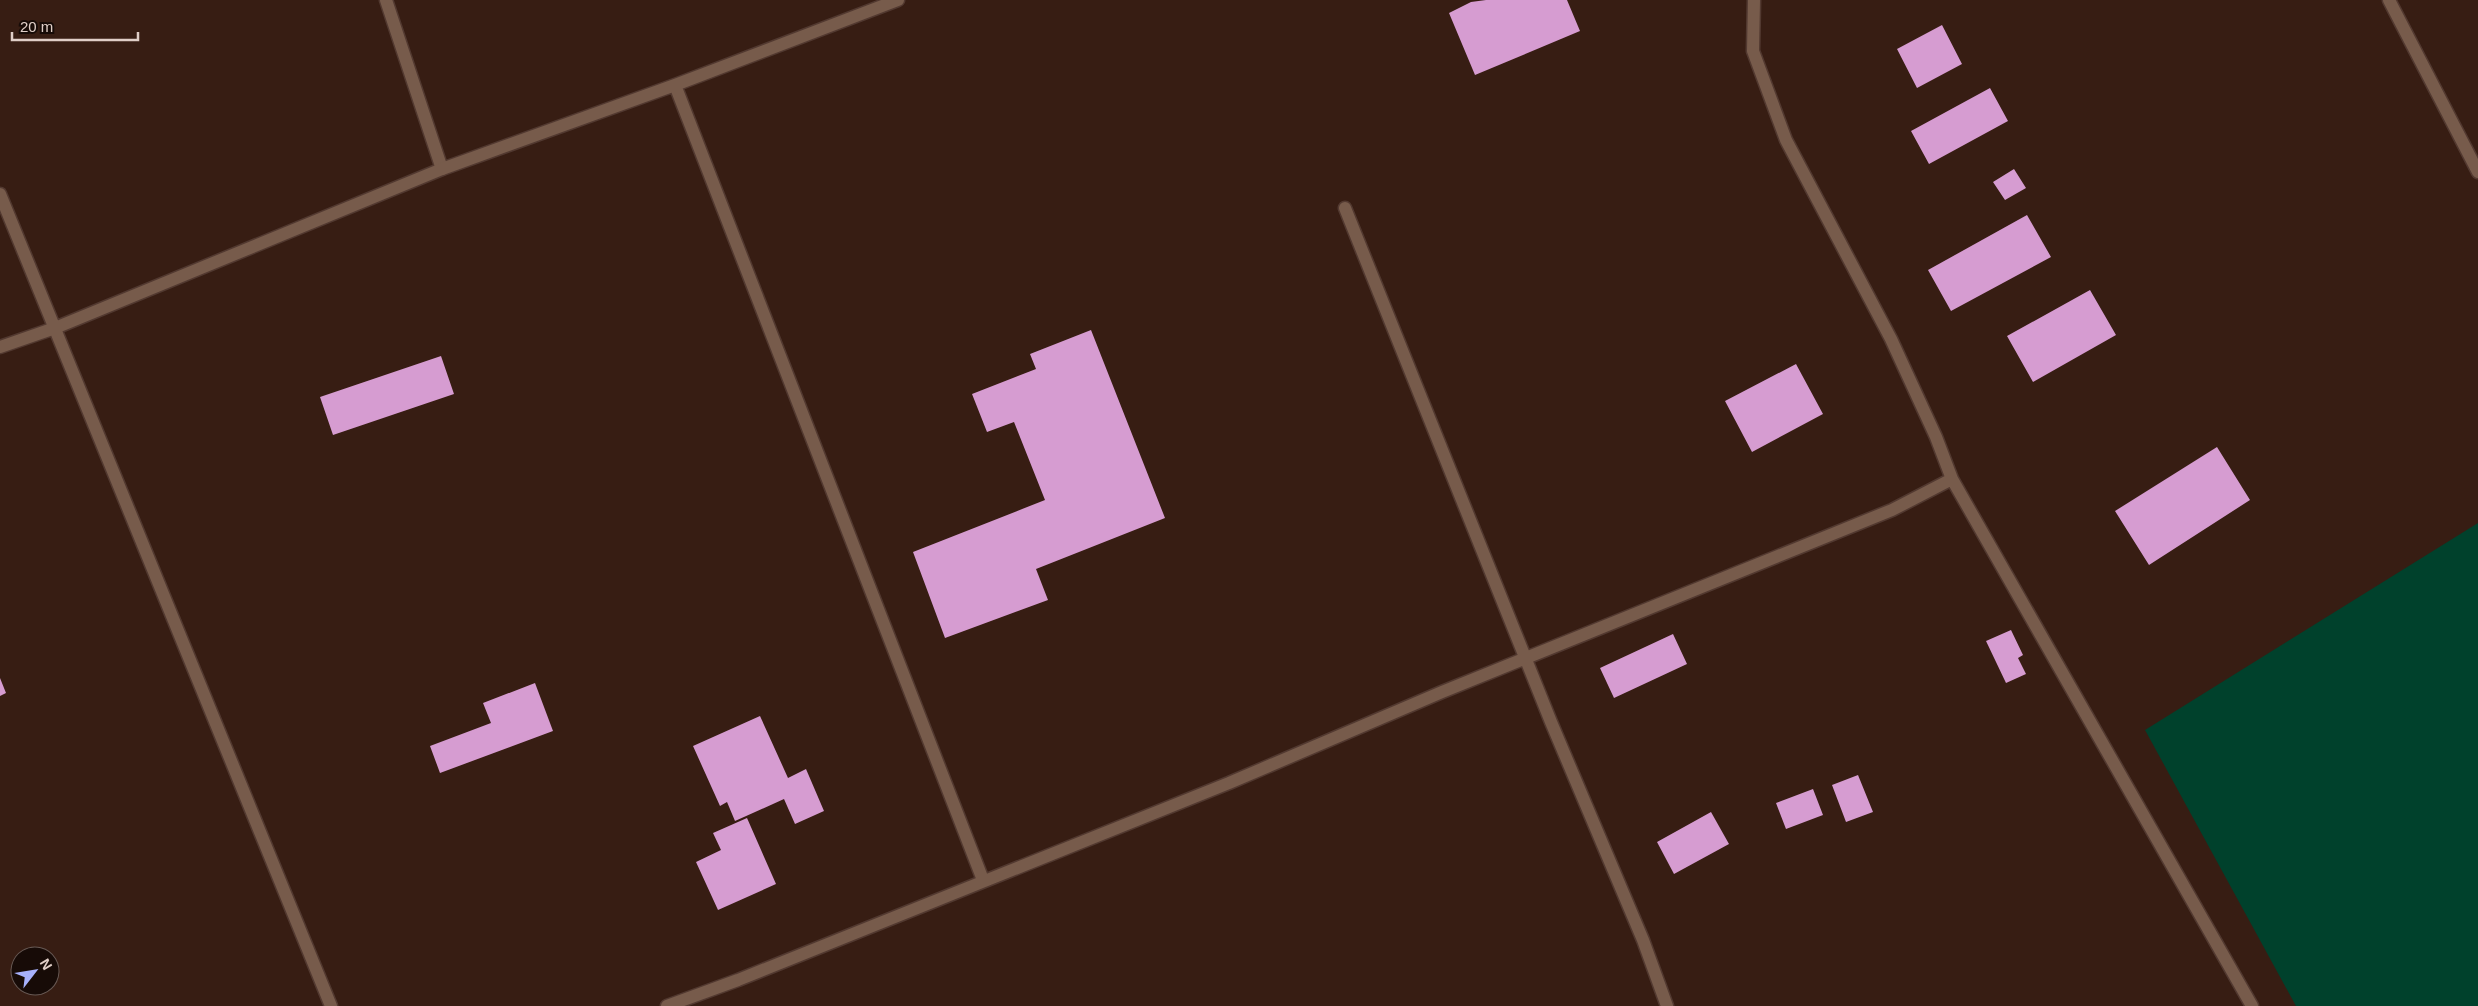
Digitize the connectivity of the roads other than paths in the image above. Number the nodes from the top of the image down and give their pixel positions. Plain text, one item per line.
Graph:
1 (386, 0) edge
2 (898, 0) edge
3 (1754, 0) edge
4 (2389, 0) edge
5 (675, 85) junction
6 (442, 169) junction
7 (2478, 172) edge
8 (0, 194) edge
9 (1345, 208) dead end
10 (55, 328) junction
11 (0, 348) edge
12 (1952, 479) junction
13 (1526, 658) junction
14 (984, 880) junction
15 (331, 1006) edge
16 (667, 1006) edge
17 (1667, 1006) edge
18 (2252, 1006) edge

1 - 6 street
2 - 5 street
3 - 12 street
4 - 7 street
5 - 6 street
5 - 14 street
6 - 10 street
8 - 10 street
9 - 13 street
10 - 11 street
10 - 15 street
12 - 13 street
12 - 18 street
13 - 14 street
13 - 17 street
14 - 16 street

